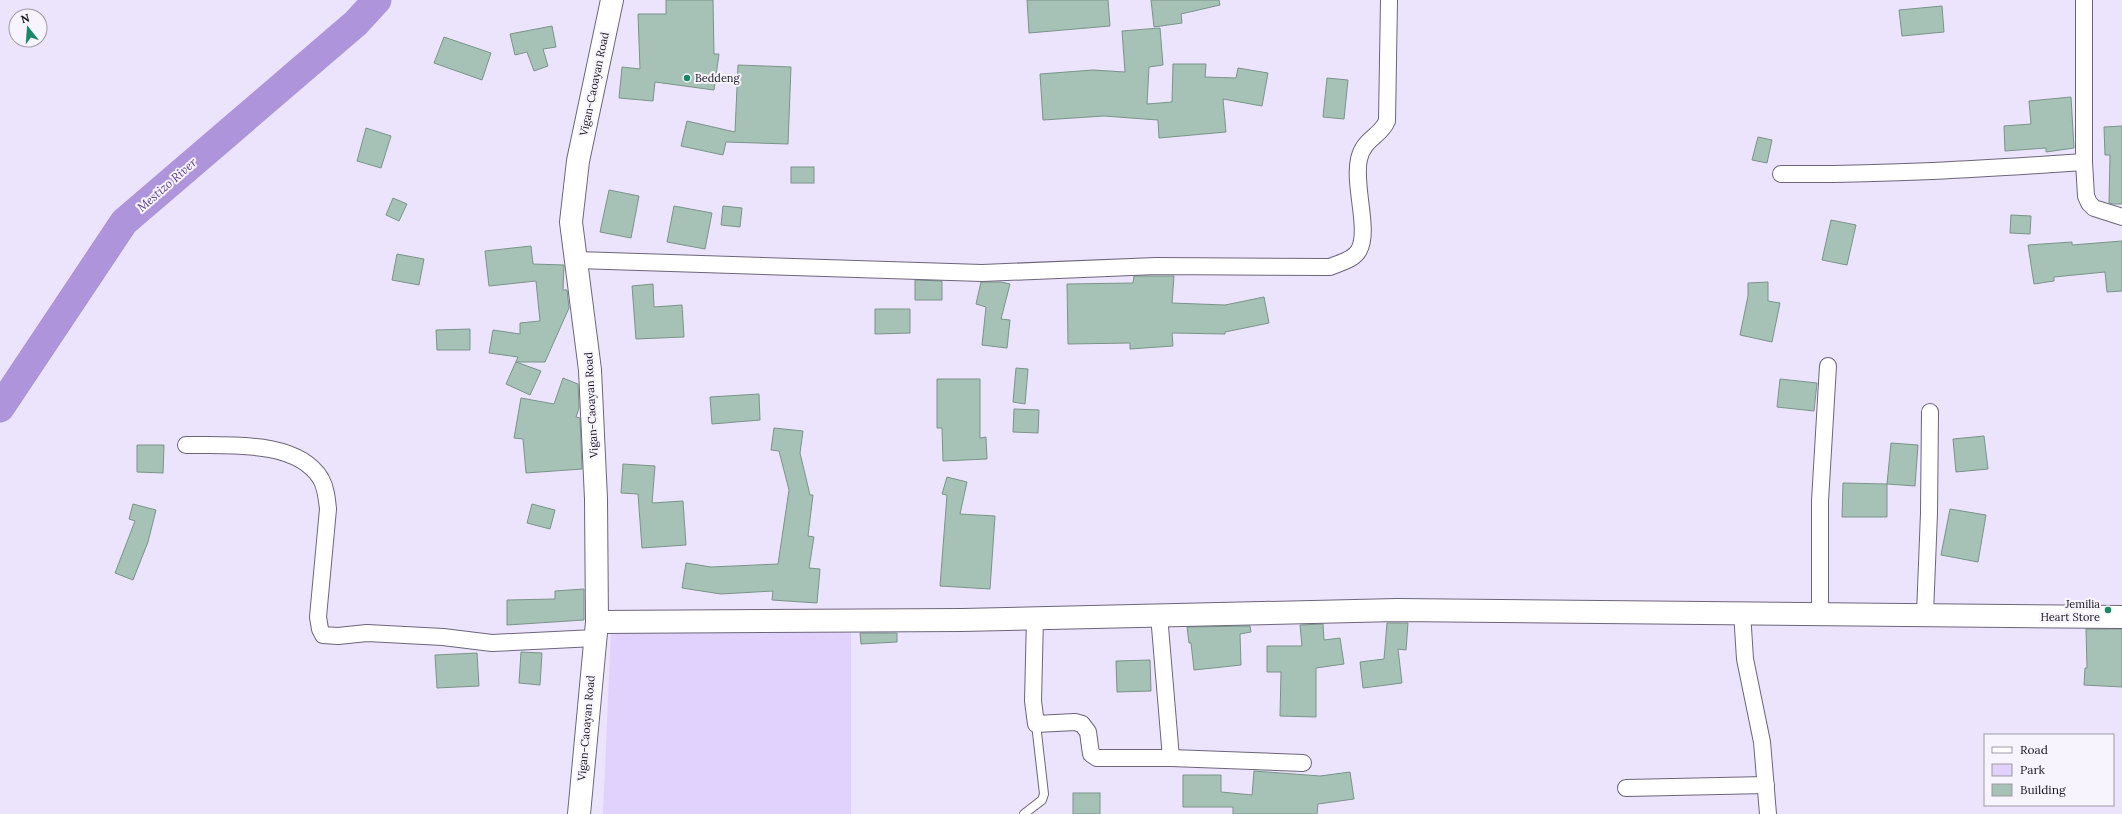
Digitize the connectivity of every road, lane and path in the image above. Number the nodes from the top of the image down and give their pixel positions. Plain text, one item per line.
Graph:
1 (612, 0) edge
2 (1389, 0) edge
3 (2084, 0) edge
4 (2084, 162) junction
5 (1781, 174) dead end
6 (2122, 217) edge
7 (577, 260) junction
8 (1828, 366) dead end
9 (1930, 412) dead end
10 (186, 446) dead end
11 (1742, 612) junction
12 (1820, 613) junction
13 (1925, 614) junction
14 (1159, 615) junction
15 (2122, 617) edge
16 (1035, 618) junction
17 (596, 630) junction
18 (1036, 724) junction
19 (1171, 758) junction
20 (1303, 763) dead end
21 (1766, 785) junction
22 (1626, 788) dead end
23 (579, 814) edge
24 (1024, 814) edge
25 (1768, 814) edge

1 - 7 street, Vigan-Caoayan Road
2 - 7 street
3 - 4 street
4 - 5 street
4 - 6 street
7 - 17 street, Vigan-Caoayan Road
8 - 12 street
9 - 13 street
10 - 17 street
11 - 12 street
11 - 14 street
11 - 21 street
12 - 13 street
13 - 15 street
14 - 16 street
14 - 19 street
16 - 17 street
16 - 18 street
17 - 23 street, Vigan-Caoayan Road
18 - 19 street
18 - 24 lane
19 - 20 street
21 - 22 street
21 - 25 street

